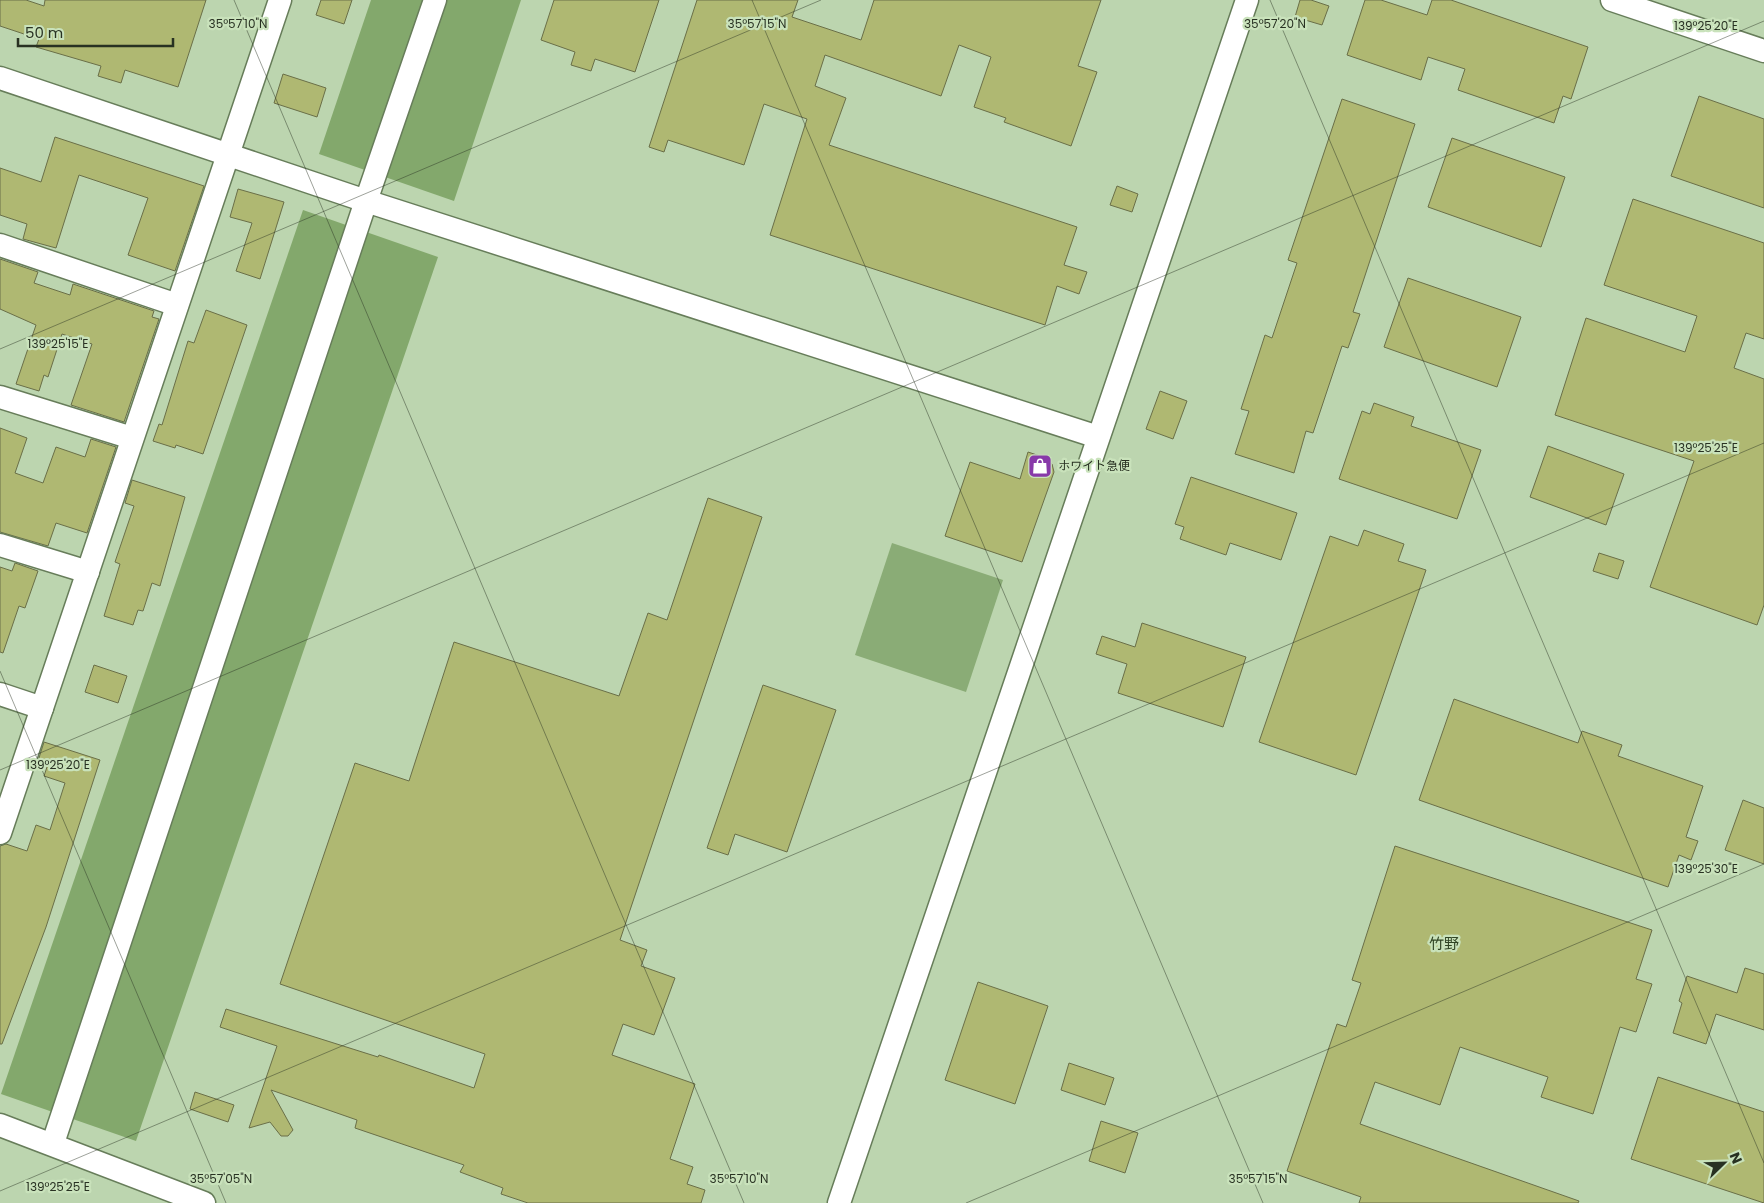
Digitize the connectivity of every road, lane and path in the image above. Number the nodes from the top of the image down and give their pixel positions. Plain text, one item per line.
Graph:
1 (435, 0) edge
2 (1246, 0) edge
3 (1612, 0) edge
4 (275, 1) edge
5 (1764, 51) edge
6 (0, 78) edge
7 (227, 156) junction
8 (366, 201) junction
9 (0, 246) edge
10 (177, 305) junction
11 (0, 397) edge
12 (1098, 437) junction
13 (132, 438) junction
14 (0, 545) edge
15 (88, 572) junction
16 (0, 694) edge
17 (42, 708) junction
18 (0, 833) edge
19 (0, 1125) edge
20 (53, 1143) junction
21 (204, 1203) edge
22 (839, 1203) edge

1 - 8 street
2 - 12 street
3 - 5 street
4 - 7 street
6 - 7 street
7 - 8 street
7 - 10 street
8 - 12 street
8 - 20 street
9 - 10 street
10 - 13 street
11 - 13 street
12 - 22 street
13 - 15 street
14 - 15 street
15 - 17 street
16 - 17 street
17 - 18 street
19 - 20 street
20 - 21 street

